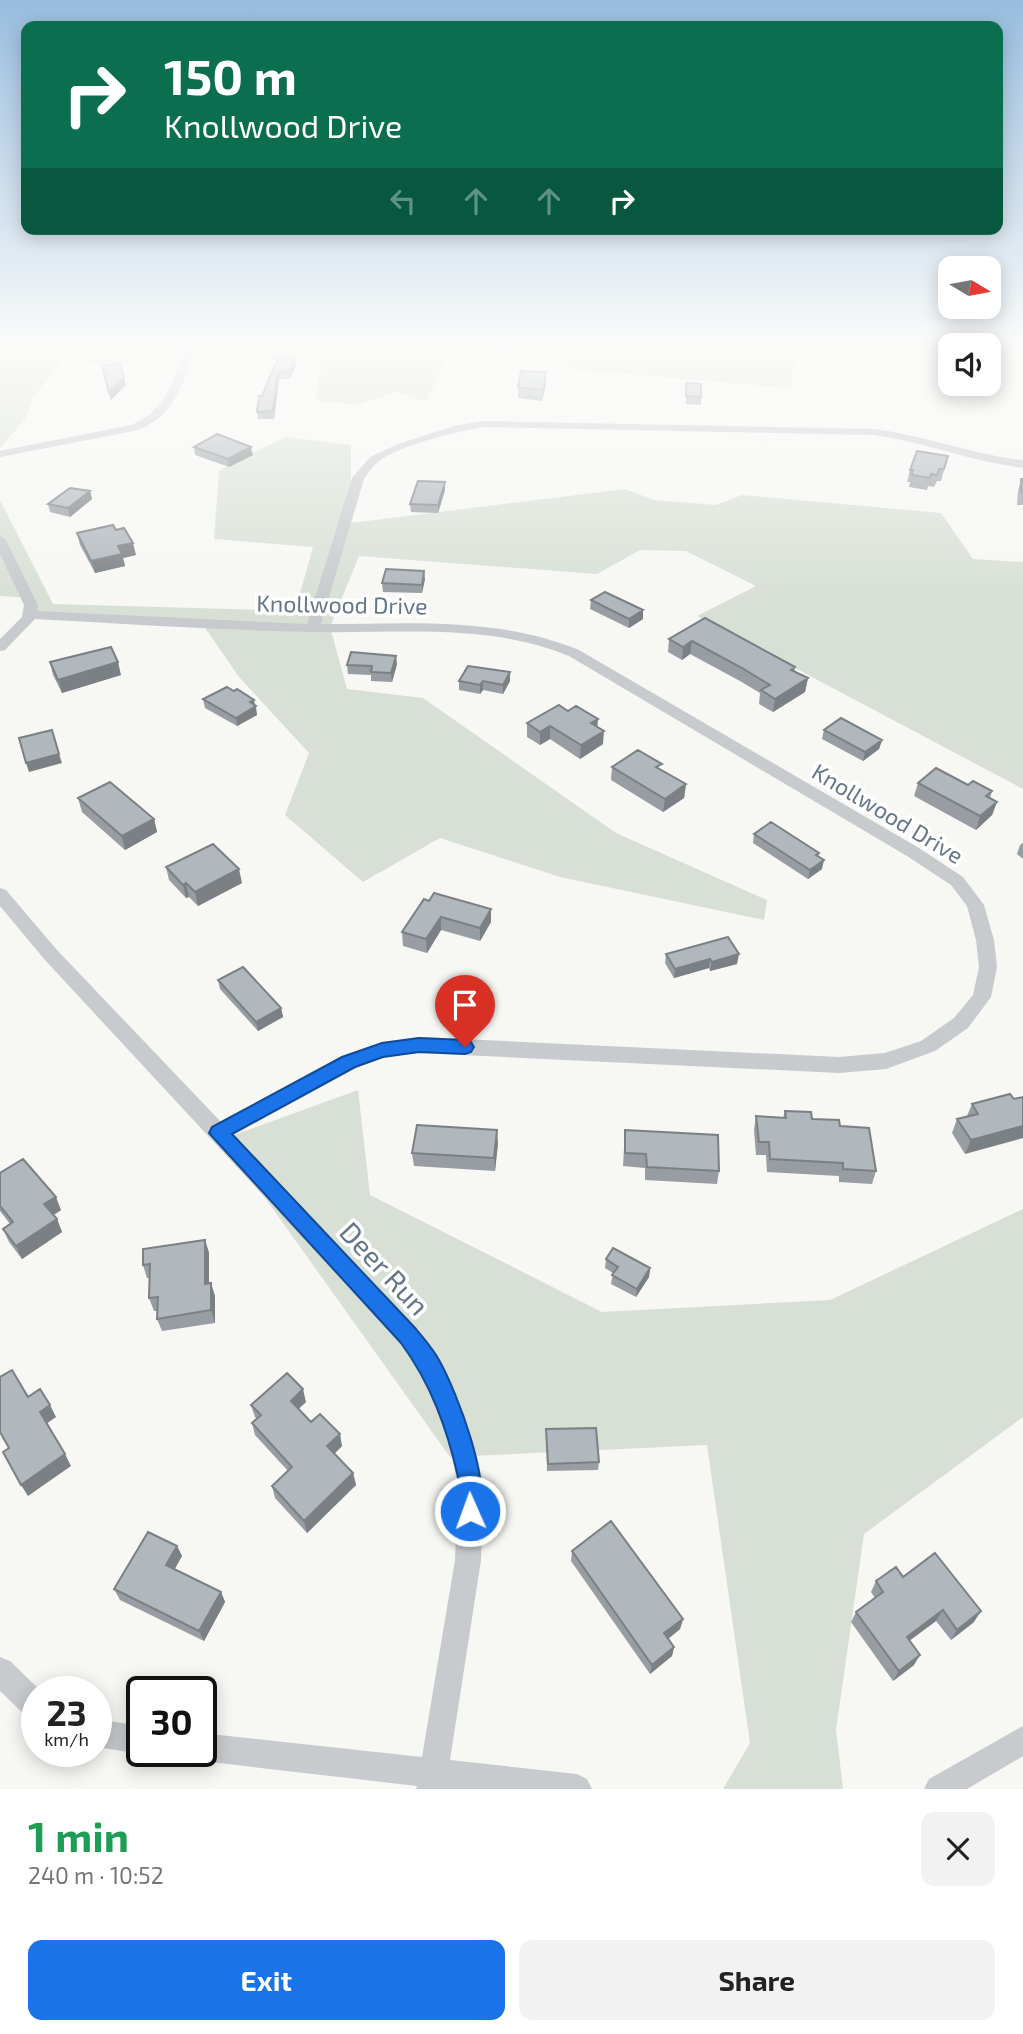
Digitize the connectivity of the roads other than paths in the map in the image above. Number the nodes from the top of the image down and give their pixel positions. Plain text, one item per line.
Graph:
1 (111, 432) edge
2 (444, 432) edge
3 (880, 432) edge
4 (0, 454) edge
5 (1023, 464) edge
6 (0, 540) edge
7 (30, 615) junction
8 (313, 628) junction
9 (0, 647) edge
10 (0, 894) edge
11 (218, 1133) junction
12 (0, 1671) edge
13 (21, 1691) edge
14 (1023, 1740) edge
15 (217, 1749) edge
16 (432, 1781) edge
17 (577, 1789) edge
18 (939, 1789) edge

1 - 4 street
2 - 8 street
3 - 5 street
6 - 7 street
7 - 8 street, Knollwood Drive
7 - 9 street
8 - 11 street, Knollwood Drive
10 - 11 street, Deer Run
11 - 16 street, Deer Run
12 - 13 street
14 - 18 street
15 - 16 street
16 - 17 street

